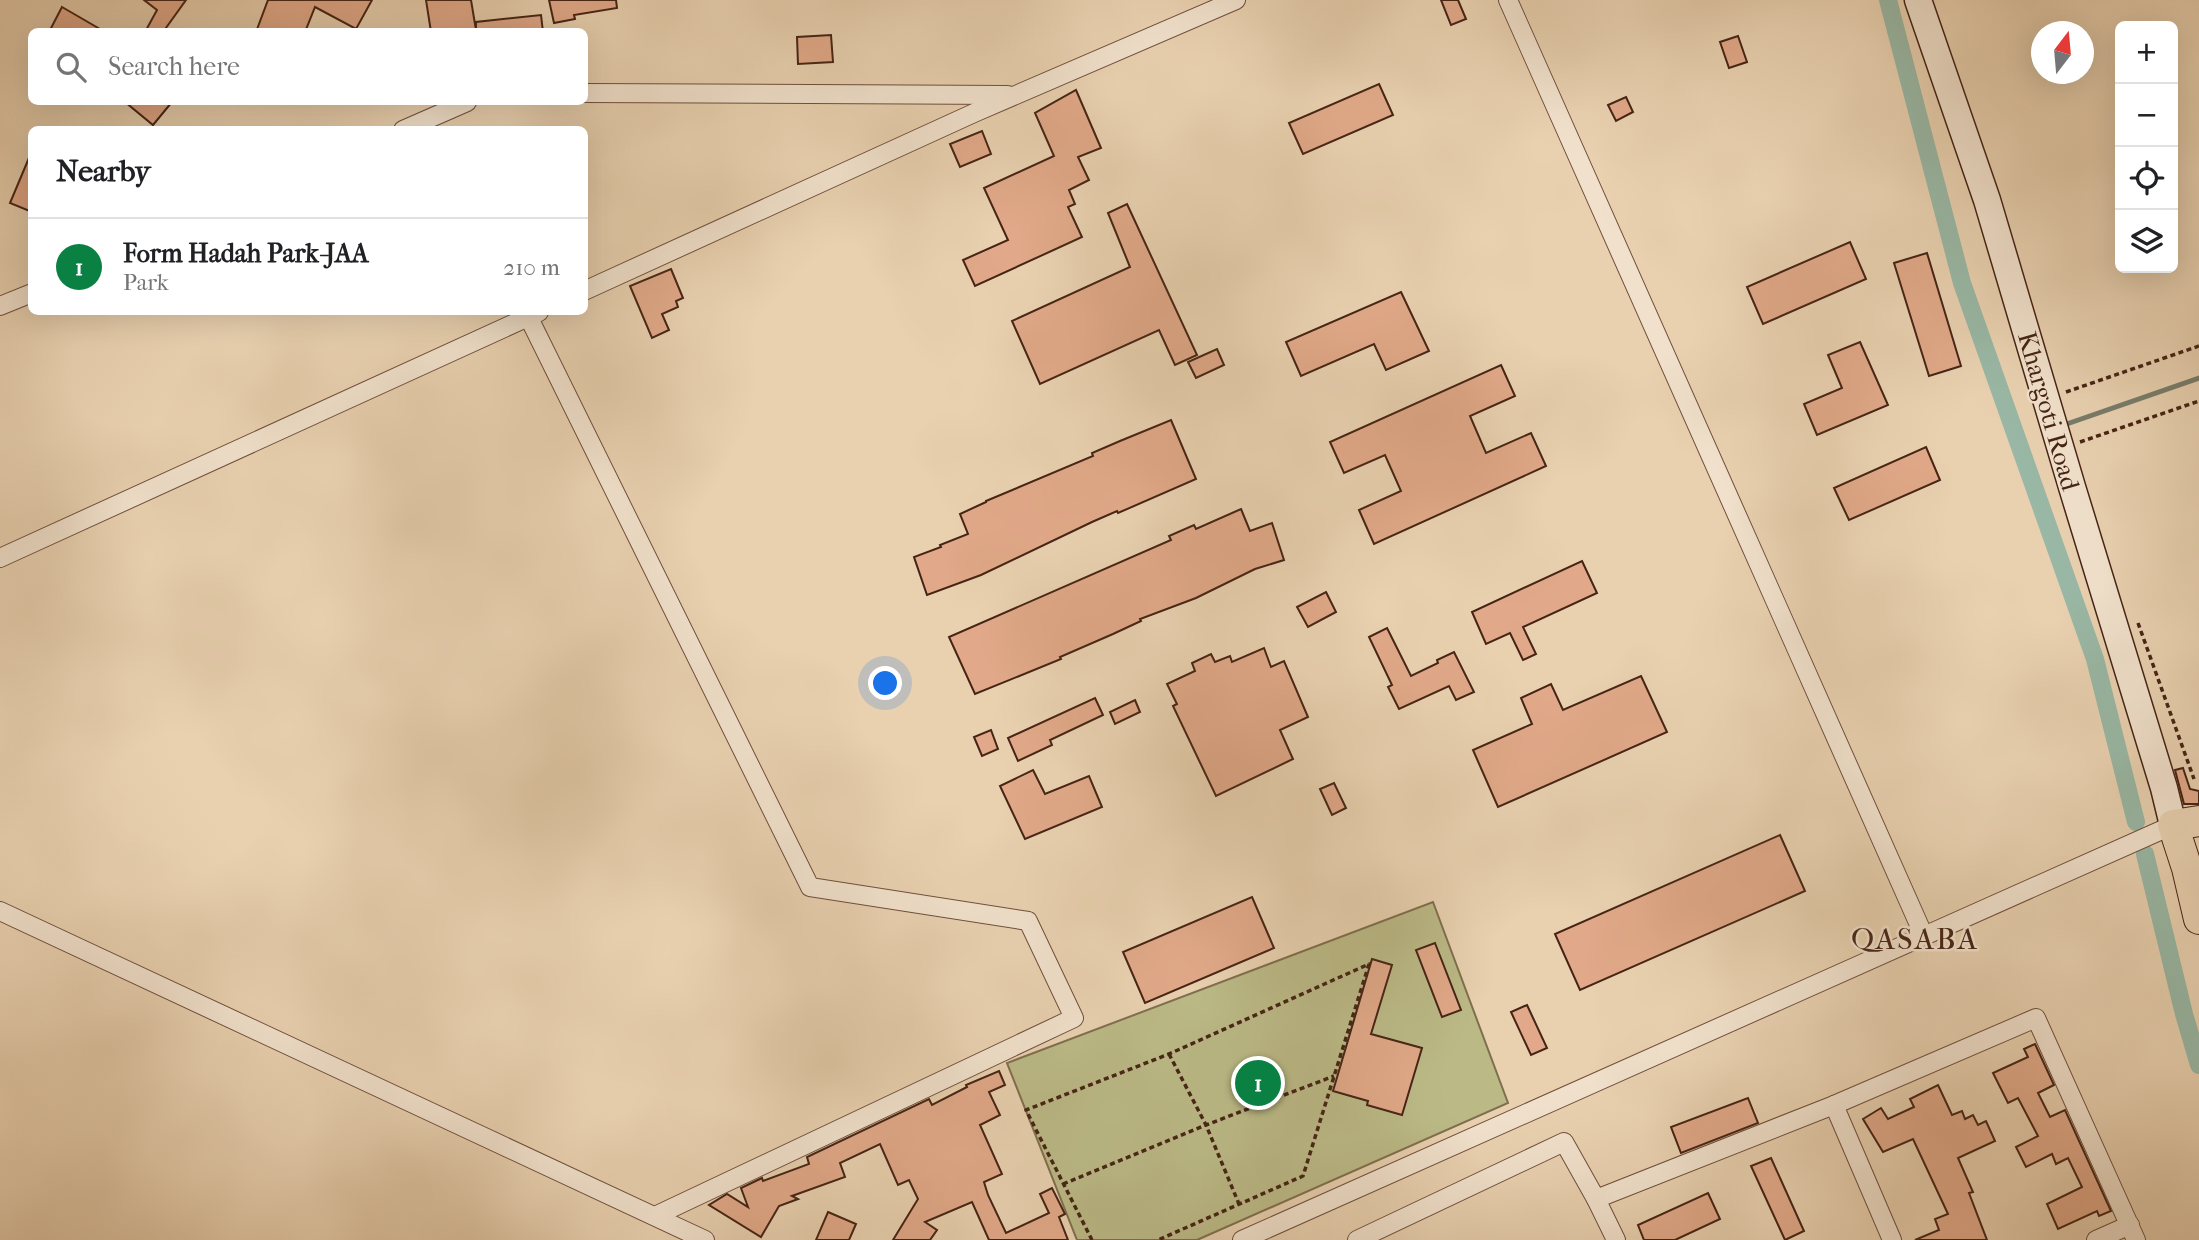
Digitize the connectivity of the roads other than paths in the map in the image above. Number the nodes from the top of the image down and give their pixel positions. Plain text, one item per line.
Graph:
1 (1236, 0) edge
2 (1507, 0) edge
3 (1918, 0) edge
4 (588, 93) edge
5 (1017, 95) junction
6 (460, 105) edge
7 (412, 126) edge
8 (588, 289) edge
9 (28, 295) edge
10 (0, 306) edge
11 (532, 315) edge
12 (534, 315) edge
13 (0, 558) edge
14 (2186, 823) edge
15 (0, 911) edge
16 (2199, 917) edge
17 (1924, 936) junction
18 (1834, 1105) junction
19 (1596, 1199) junction
20 (654, 1216) junction
21 (2133, 1233) edge
22 (705, 1240) edge
23 (1242, 1240) edge
24 (1357, 1240) edge
25 (1616, 1240) edge
26 (1892, 1240) edge
27 (2096, 1240) edge

1 - 5 street
2 - 17 street
3 - 14 main road, Khargoti Road
4 - 5 street
5 - 8 street
6 - 7 street
9 - 10 street
11 - 13 street
12 - 20 street
14 - 16 main road
14 - 17 street
15 - 20 street
17 - 23 street
18 - 19 street
18 - 21 street
18 - 26 street
19 - 24 street
19 - 25 street
20 - 22 street
21 - 27 street

